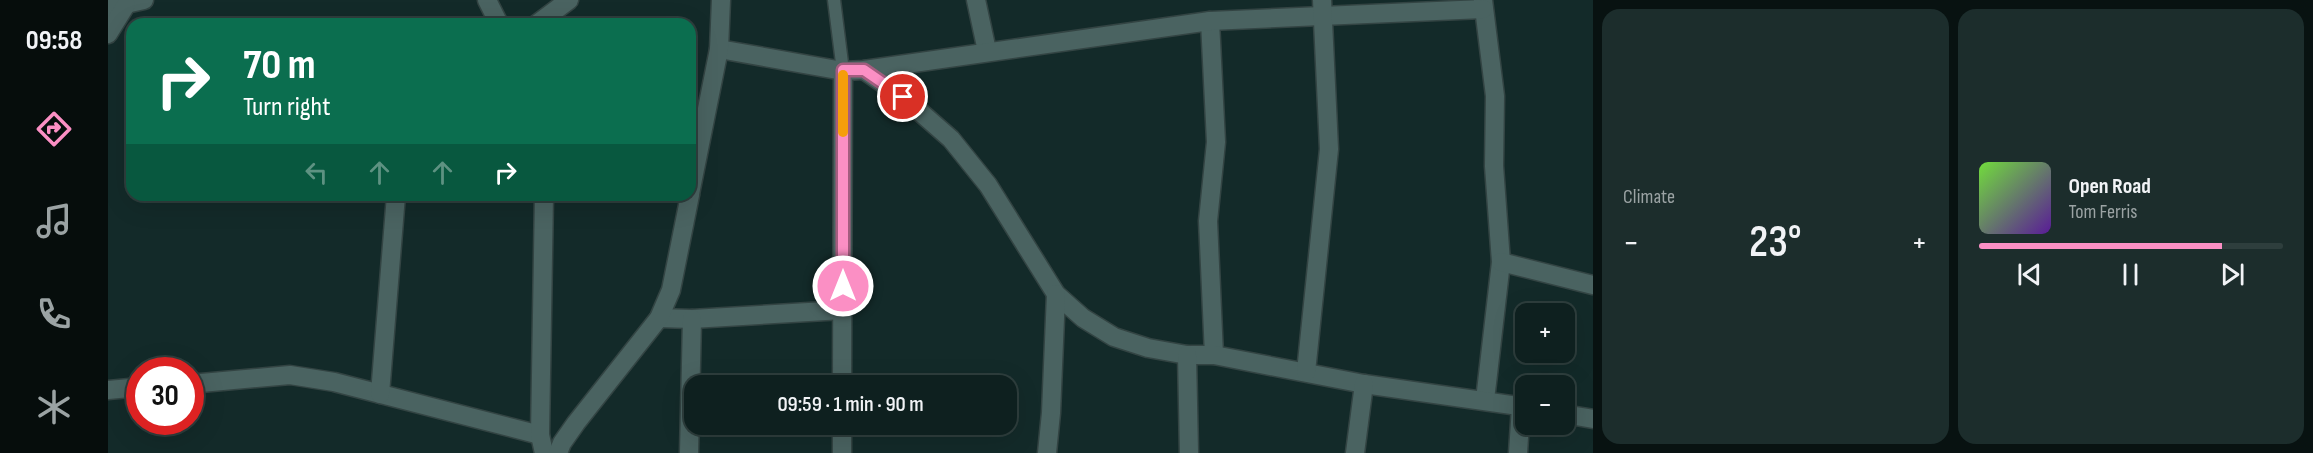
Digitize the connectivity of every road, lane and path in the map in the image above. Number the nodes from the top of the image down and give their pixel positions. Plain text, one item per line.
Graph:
1 (144, 0) edge
2 (487, 0) edge
3 (568, 0) edge
4 (721, 0) edge
5 (834, 0) edge
6 (976, 0) edge
7 (1483, 4) edge
8 (117, 7) edge
9 (1323, 8) edge
10 (496, 18) edge
11 (545, 18) edge
12 (1210, 21) junction
13 (108, 34) edge
14 (719, 49) junction
15 (987, 51) junction
16 (843, 70) junction
17 (864, 70) junction
18 (696, 164) edge
19 (396, 201) edge
20 (544, 201) edge
21 (689, 201) edge
22 (1501, 262) junction
23 (1593, 285) edge
24 (1056, 294) junction
25 (843, 310) junction
26 (659, 318) junction
27 (692, 319) junction
28 (1187, 355) junction
29 (1214, 355) junction
30 (1306, 372) junction
31 (842, 375) edge
32 (204, 383) edge
33 (1364, 384) junction
34 (126, 388) edge
35 (108, 390) edge
36 (380, 394) junction
37 (1485, 400) junction
38 (1515, 406) edge
39 (1575, 416) edge
40 (1593, 419) edge
41 (540, 435) junction
42 (842, 435) edge
43 (1520, 435) edge
44 (544, 453) edge
45 (558, 453) edge
46 (689, 453) edge
47 (842, 453) edge
48 (1047, 453) edge
49 (1190, 453) edge
50 (1354, 453) edge
51 (1518, 453) edge

1 - 8 street
2 - 10 street
3 - 11 street
4 - 14 street
5 - 16 lane
6 - 15 street
7 - 9 street
7 - 22 street
8 - 13 street
9 - 12 street
9 - 30 street
12 - 15 street
12 - 29 street
14 - 16 street
14 - 18 street
15 - 17 street
16 - 17 street
16 - 25 street
17 - 24 street
19 - 36 street
20 - 41 street
21 - 26 street
22 - 23 street
22 - 37 street
24 - 28 street
24 - 48 street
25 - 27 street
25 - 31 street
26 - 27 street
26 - 45 street
27 - 46 street
28 - 29 street
28 - 49 street
29 - 30 street
30 - 33 street
32 - 36 street
33 - 37 street
33 - 50 street
34 - 35 street
36 - 41 street
37 - 38 street
39 - 40 street
41 - 44 street
42 - 47 street
43 - 51 street

